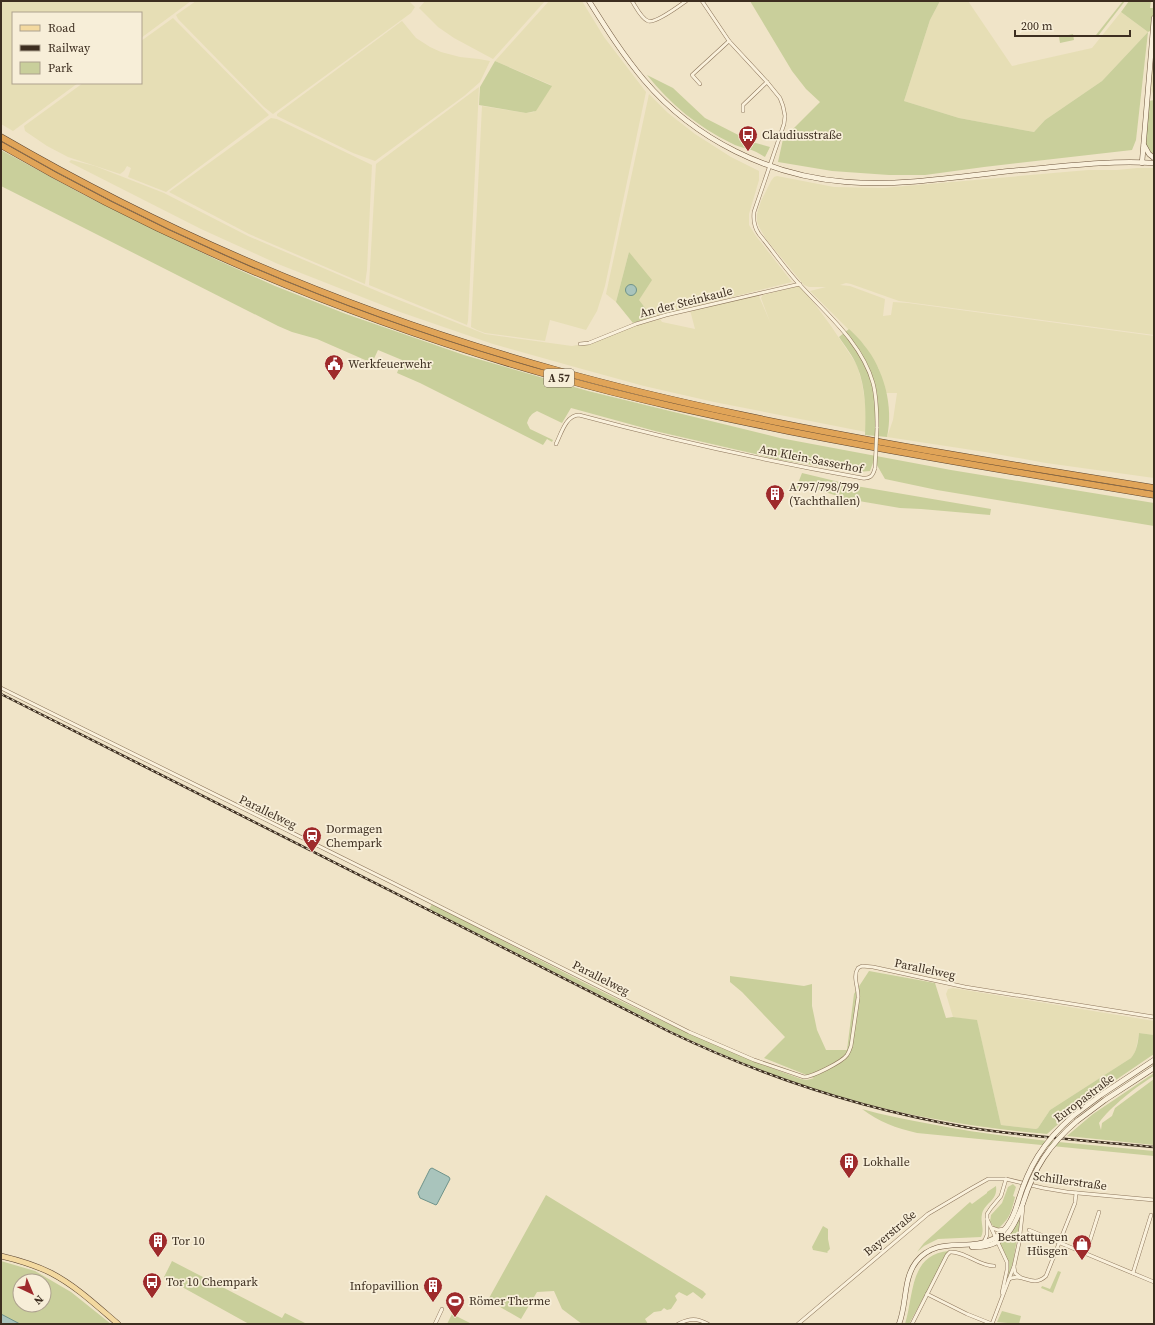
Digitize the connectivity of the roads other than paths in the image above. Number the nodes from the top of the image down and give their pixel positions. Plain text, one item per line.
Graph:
1 (589, 1) edge
2 (632, 1) edge
3 (686, 1) edge
4 (702, 1) edge
5 (1154, 18) edge
6 (729, 41) junction
7 (688, 71) dead end
8 (692, 75) junction
9 (767, 82) junction
10 (700, 84) dead end
11 (742, 111) dead end
12 (1, 137) edge
13 (1143, 144) junction
14 (1, 145) edge
15 (1154, 158) edge
16 (1142, 162) junction
17 (1154, 163) edge
18 (769, 166) junction
19 (800, 284) junction
20 (580, 344) dead end
21 (556, 444) dead end
22 (1154, 488) edge
23 (1154, 495) edge
24 (1, 688) edge
25 (1154, 1017) edge
26 (1154, 1060) edge
27 (1154, 1068) edge
28 (1006, 1179) junction
29 (1076, 1193) junction
30 (1154, 1200) edge
31 (1023, 1203) junction
32 (1099, 1212) dead end
33 (1151, 1215) dead end
34 (987, 1219) junction
35 (990, 1227) junction
36 (1006, 1229) junction
37 (1029, 1230) dead end
38 (997, 1240) junction
39 (984, 1242) junction
40 (1060, 1243) junction
41 (965, 1246) junction
42 (1086, 1253) junction
43 (1, 1256) edge
44 (994, 1266) dead end
45 (1014, 1266) junction
46 (1133, 1273) junction
47 (1020, 1277) junction
48 (1009, 1279) junction
49 (1154, 1282) edge
50 (927, 1294) junction
51 (1002, 1297) junction
52 (442, 1309) dead end
53 (118, 1324) edge
54 (435, 1324) edge
55 (678, 1324) edge
56 (708, 1324) edge
57 (798, 1324) edge
58 (899, 1324) edge
59 (912, 1324) edge
60 (992, 1324) edge

1 - 18 main road
2 - 3 street
4 - 6 street
5 - 13 main road
6 - 8 street
6 - 9 street
7 - 8 street
8 - 10 street
9 - 11 street
9 - 18 street
12 - 22 highway, A 57
13 - 15 main road
13 - 16 main road
14 - 23 highway, A 57
16 - 17 main road
16 - 18 main road
18 - 19 street, Am Klein-Sasserhof
19 - 20 street, An der Steinkaule
19 - 21 street, Am Klein-Sasserhof, bridge
24 - 25 street, Parallelweg
26 - 36 main road, Europastraße, bridge
27 - 31 main road, Europastraße, bridge
28 - 29 street, Schillerstraße
28 - 34 street
28 - 57 street, Bayerstraße
29 - 30 street, Schillerstraße
29 - 40 street
31 - 38 main road, Europastraße
31 - 45 street
32 - 42 street
33 - 46 street
34 - 35 street
34 - 39 street
35 - 36 street
35 - 38 street
36 - 38 main road, Europastraße
37 - 40 street
38 - 39 main road, Europastraße
38 - 41 main road, Europastraße
38 - 51 street
39 - 41 main road, Europastraße
40 - 42 street
40 - 47 street
41 - 58 main road, Europastraße
42 - 46 street
43 - 53 main road
44 - 50 street
45 - 47 street
45 - 48 street
46 - 49 street
47 - 48 street
48 - 51 street
50 - 59 street
50 - 60 street
51 - 60 street
52 - 54 street
55 - 56 street

